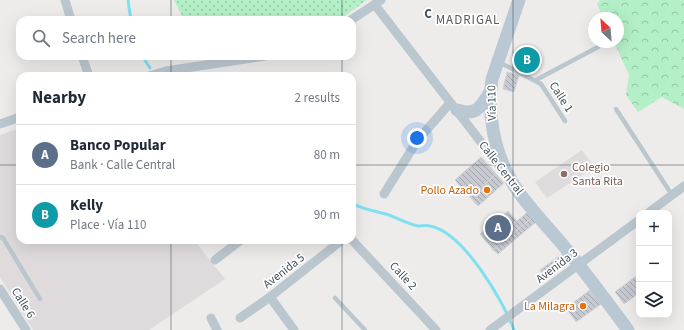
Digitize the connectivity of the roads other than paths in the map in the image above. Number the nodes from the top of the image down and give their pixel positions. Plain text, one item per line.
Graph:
1 (65, 0) edge
2 (519, 0) edge
3 (378, 3) edge
4 (70, 16) edge
5 (356, 17) edge
6 (596, 48) edge
7 (83, 60) edge
8 (239, 60) edge
9 (498, 61) junction
10 (88, 72) edge
11 (163, 72) edge
12 (536, 80) junction
13 (490, 92) junction
14 (454, 107) junction
15 (616, 109) dead end
16 (16, 118) edge
17 (565, 121) dead end
18 (0, 124) edge
19 (512, 182) junction
20 (684, 186) edge
21 (384, 194) dead end
22 (672, 195) junction
23 (652, 210) edge
24 (636, 222) edge
25 (0, 237) edge
26 (236, 244) edge
27 (337, 244) edge
28 (356, 244) edge
29 (215, 260) dead end
30 (579, 265) junction
31 (0, 289) edge
32 (270, 297) junction
33 (335, 298) dead end
34 (40, 299) dead end
35 (211, 318) dead end
36 (240, 318) dead end
37 (26, 330) edge
38 (217, 330) edge
39 (294, 330) edge
40 (365, 330) edge
41 (436, 330) edge
42 (490, 330) edge
43 (628, 330) edge

1 - 4 street
2 - 9 main road, Vía 110
3 - 5 street
3 - 14 street, Calle Central
6 - 12 lane
7 - 10 street
8 - 11 street
9 - 12 lane, Calle 1
9 - 13 main road, Vía 110
12 - 17 lane, Calle 1
13 - 14 main road
13 - 19 main road, Vía 110
14 - 19 street, Calle Central
14 - 21 street
15 - 22 lane
16 - 18 street
19 - 30 main road, Calle Central
20 - 22 street
22 - 23 street
24 - 30 street, Avenida 3
25 - 34 lane
26 - 29 street
27 - 32 street, Avenida 5
28 - 41 street, Calle 2
30 - 42 street, Avenida 3
30 - 43 main road, Calle Central
31 - 37 street, Calle 6
32 - 36 street, Avenida 5
32 - 39 street
33 - 40 lane
35 - 38 street

